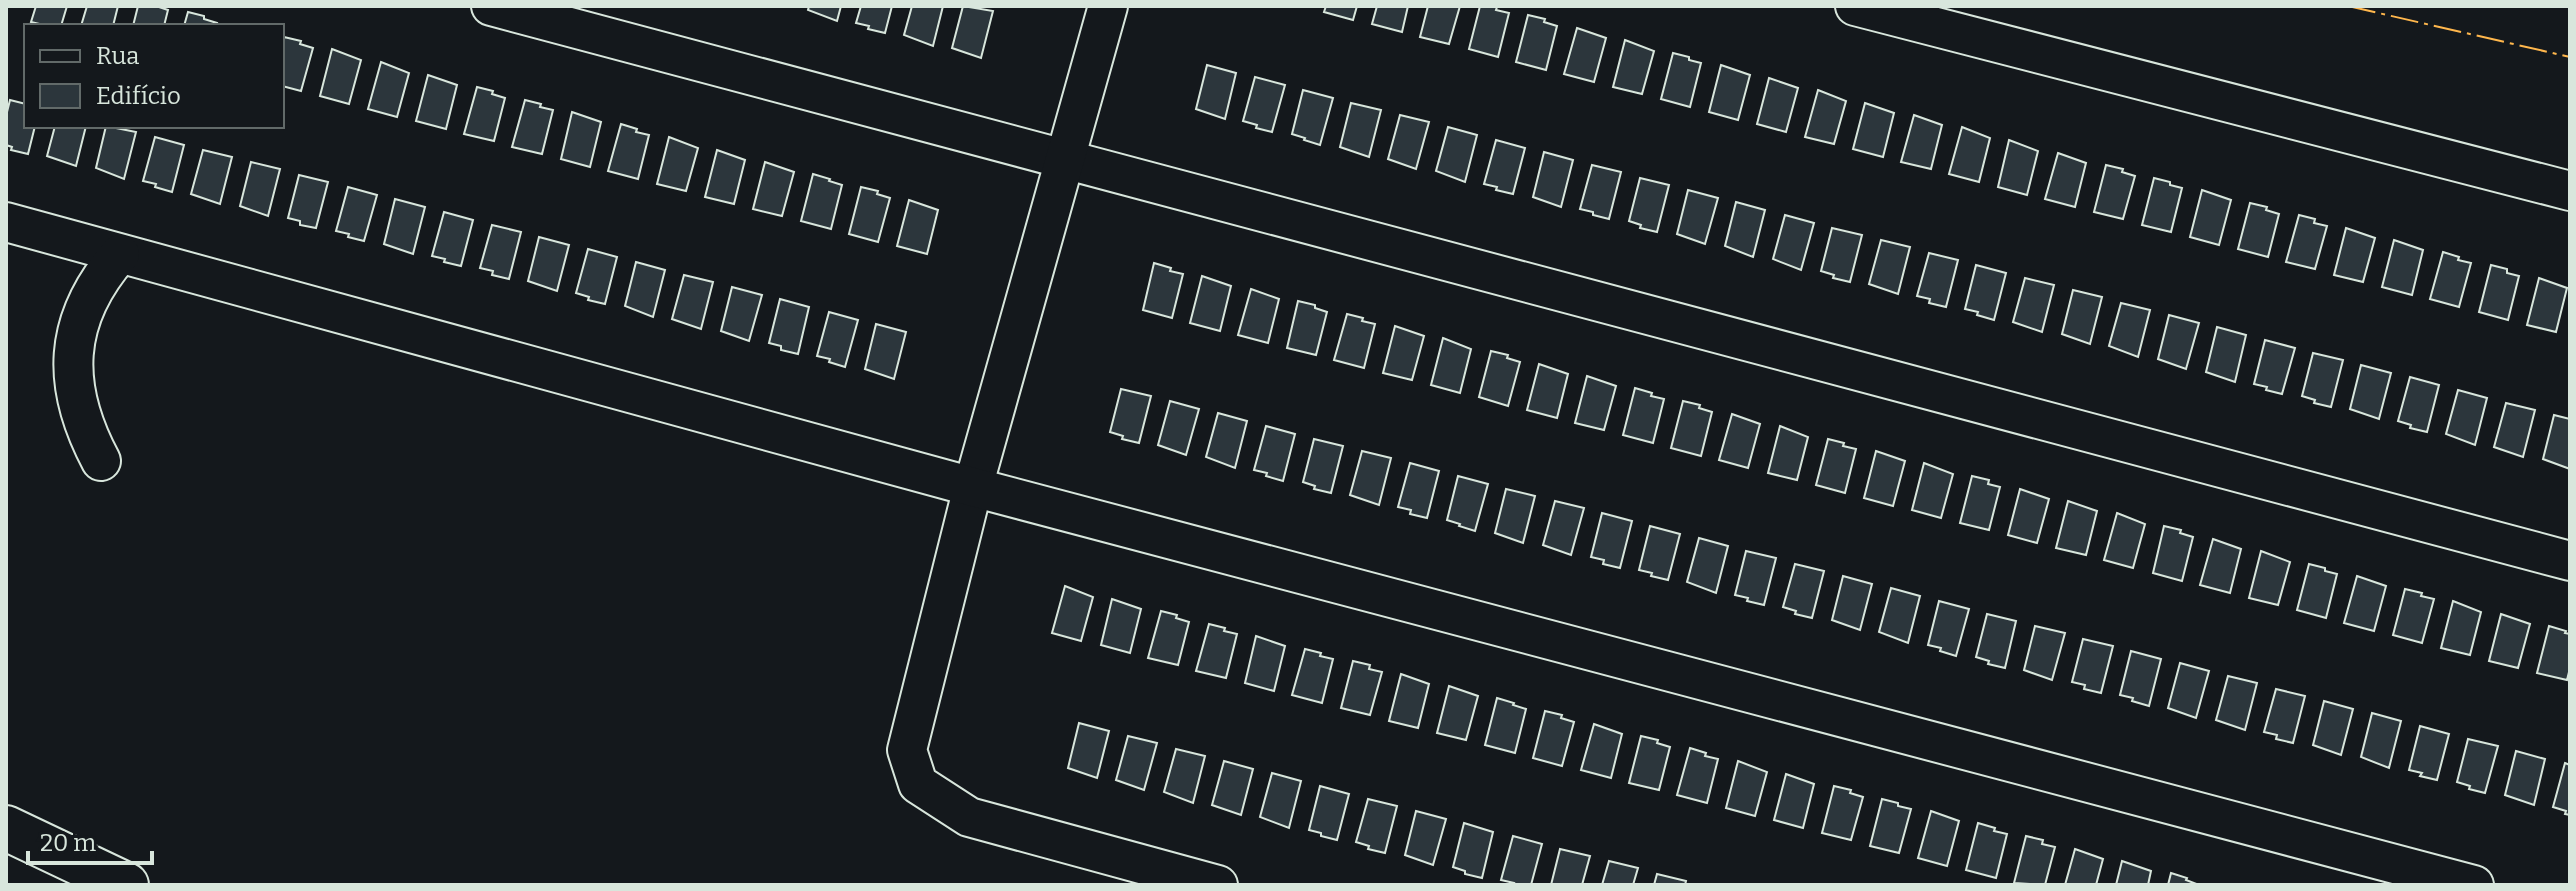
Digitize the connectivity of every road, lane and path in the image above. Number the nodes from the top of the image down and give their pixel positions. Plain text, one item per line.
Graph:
1 (491, 6) edge
2 (1108, 6) edge
3 (1855, 6) edge
4 (1067, 160) junction
5 (2570, 191) edge
6 (6, 222) edge
7 (120, 254) junction
8 (101, 461) dead end
9 (973, 487) junction
10 (2570, 561) edge
11 (6, 828) edge
12 (126, 885) edge
13 (1218, 885) edge
14 (2474, 885) edge

1 - 4 street
2 - 4 street
3 - 5 street
4 - 9 street
4 - 10 street
6 - 7 street
7 - 8 street
7 - 9 street
9 - 13 street
9 - 14 street
11 - 12 highway

